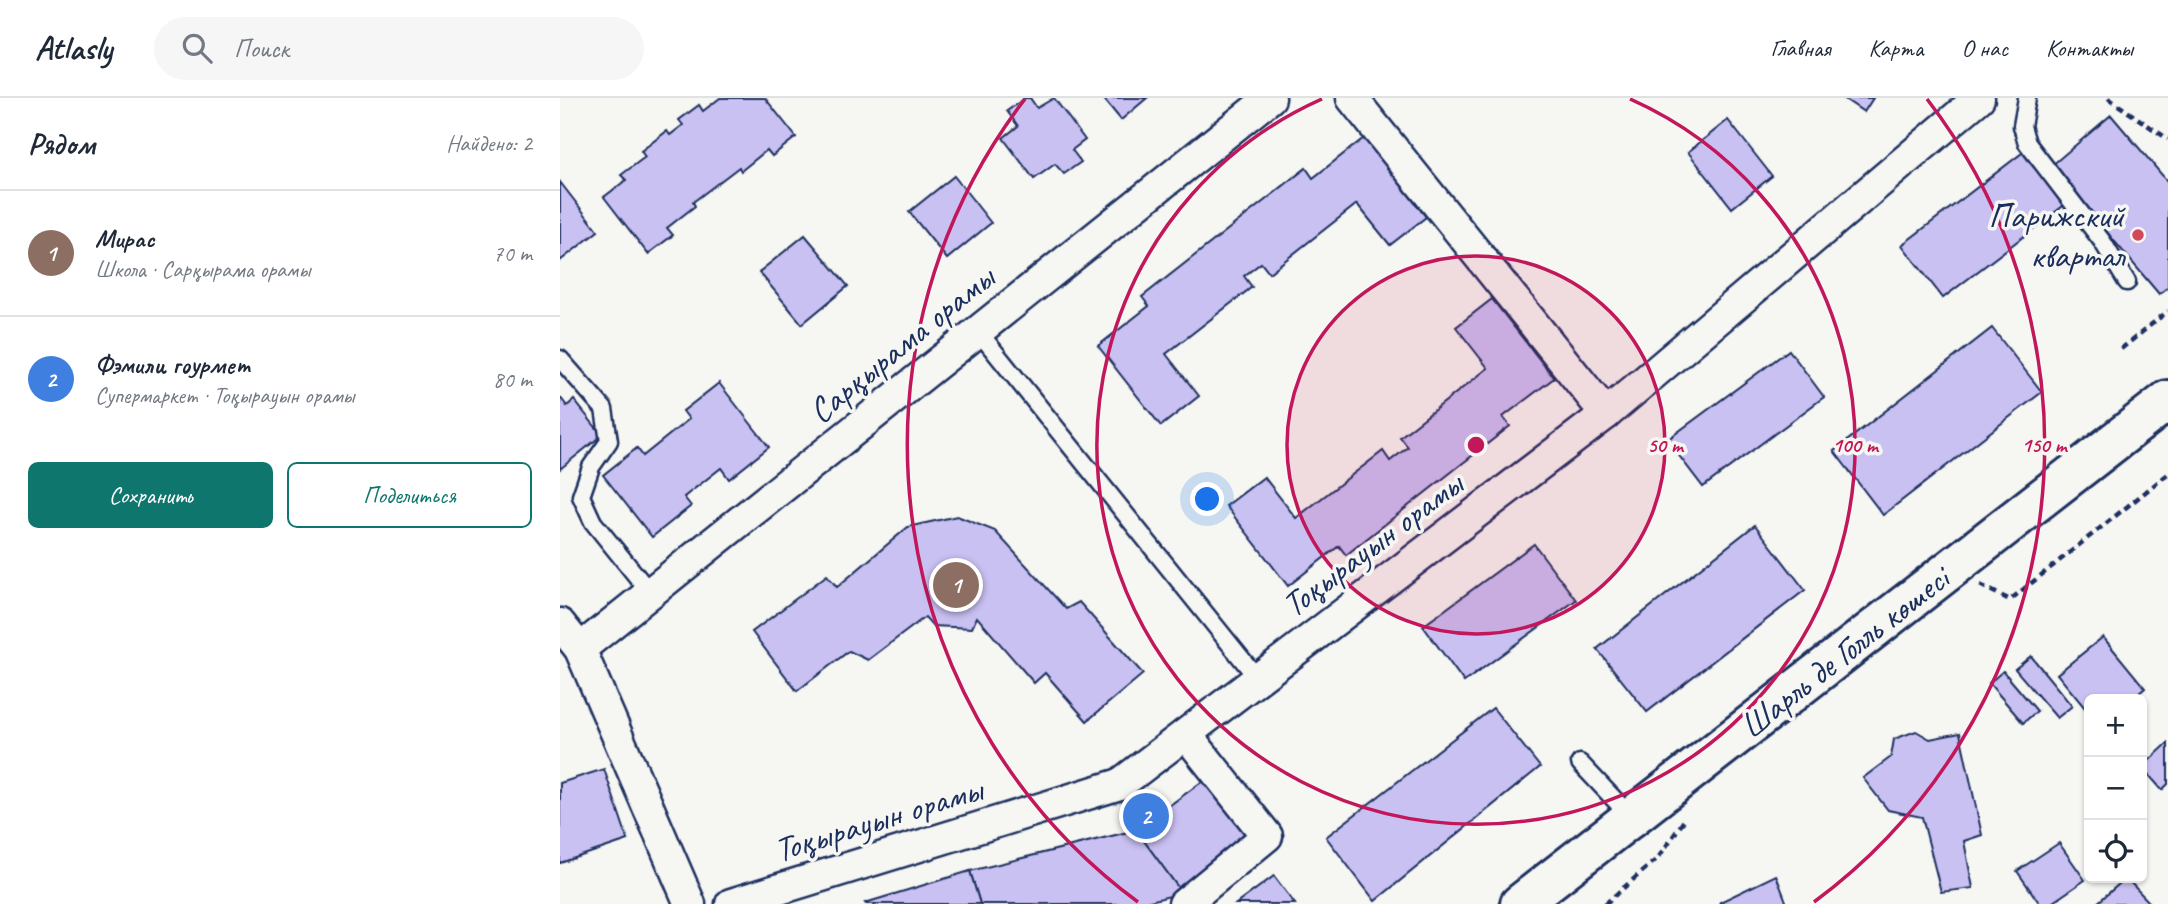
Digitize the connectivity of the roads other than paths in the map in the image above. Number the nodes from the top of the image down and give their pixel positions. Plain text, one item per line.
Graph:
1 (1270, 98) edge
2 (1352, 98) edge
3 (1979, 98) edge
4 (2027, 98) edge
5 (2127, 282) dead end
6 (978, 331) junction
7 (560, 359) edge
8 (2168, 400) edge
9 (1606, 414) junction
10 (650, 594) junction
11 (560, 624) edge
12 (580, 649) junction
13 (1258, 680) junction
14 (1186, 734) junction
15 (1580, 763) dead end
16 (1631, 817) junction
17 (691, 904) edge
18 (731, 904) edge
19 (1184, 904) edge
20 (1520, 904) edge

1 - 6 street, Сарқырама орамы
2 - 9 street
3 - 9 street, Тоқырауын орамы
4 - 5 lane
6 - 10 street, Сарқырама орамы
6 - 13 lane
7 - 10 lane
8 - 16 street, Шарль де Голль көшесі
9 - 13 street, Тоқырауын орамы
10 - 12 street, Сарқырама орамы
11 - 12 street
12 - 17 street
13 - 14 street, Тоқырауын орамы
14 - 18 street, Тоқырауын орамы
14 - 19 street
15 - 16 lane
16 - 20 street, Шарль де Голль көшесі

